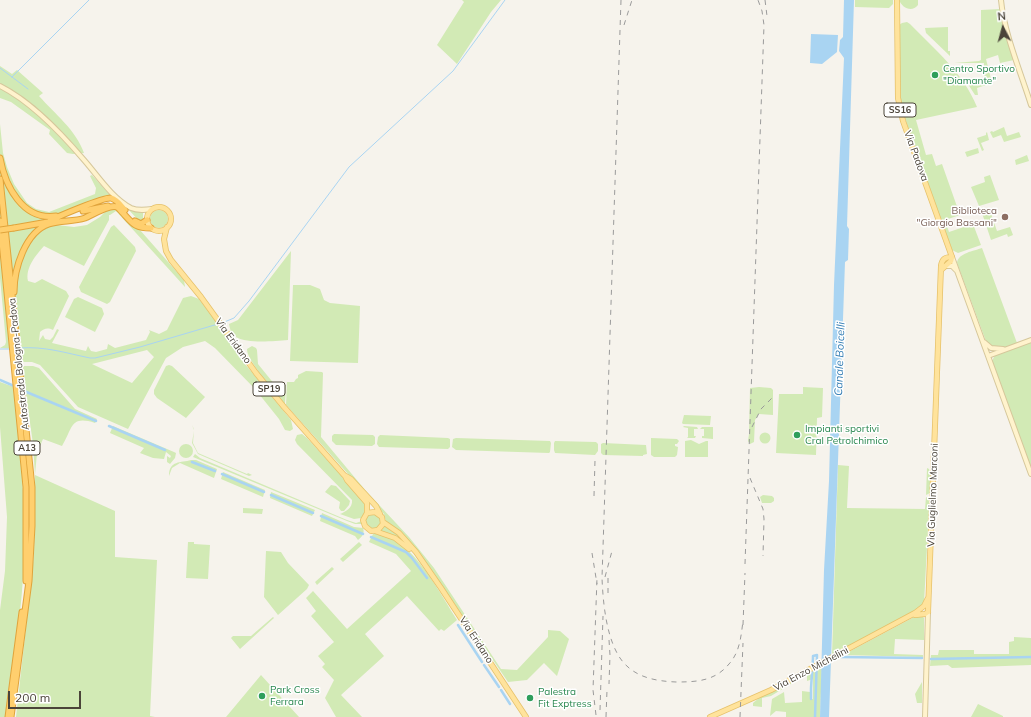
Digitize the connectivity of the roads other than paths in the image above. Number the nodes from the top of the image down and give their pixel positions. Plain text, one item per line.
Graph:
1 (897, 0) edge
2 (1001, 0) edge
3 (0, 86) edge
4 (1031, 105) edge
5 (0, 158) edge
6 (0, 179) edge
7 (115, 206) junction
8 (152, 209) junction
9 (142, 210) junction
10 (61, 215) junction
11 (147, 219) junction
12 (0, 221) edge
13 (48, 222) junction
14 (56, 222) junction
15 (167, 227) junction
16 (151, 228) junction
17 (0, 230) edge
18 (157, 230) junction
19 (0, 237) edge
20 (945, 238) junction
21 (164, 239) junction
22 (952, 257) junction
23 (942, 261) junction
24 (945, 266) junction
25 (940, 272) junction
26 (958, 272) junction
27 (10, 314) junction
28 (1031, 340) edge
29 (983, 341) junction
30 (1007, 349) junction
31 (997, 350) junction
32 (18, 355) junction
33 (988, 356) junction
34 (344, 474) junction
35 (1031, 474) edge
36 (367, 513) junction
37 (380, 514) junction
38 (383, 522) junction
39 (374, 531) junction
40 (424, 564) junction
41 (929, 595) junction
42 (928, 612) junction
43 (921, 613) junction
44 (928, 623) junction
45 (8, 717) edge
46 (11, 717) edge
47 (526, 717) edge
48 (710, 717) edge
49 (925, 717) edge

1 - 20 main road, Via Padova / SS16
2 - 4 street
3 - 9 street, Via Eridano / SP19
5 - 10 highway, A13
6 - 32 highway, Autostrada Bologna-Padova / A13
7 - 13 highway, A13
7 - 14 highway, A13
7 - 16 highway
8 - 9 street, Via Eridano / SP19
8 - 11 main road
8 - 15 main road, Via Eridano / SP19
9 - 11 street
10 - 11 highway, A13
10 - 13 highway, A13
11 - 16 main road
12 - 27 highway, Autostrada Bologna-Padova / A13
13 - 14 highway, A13
13 - 17 highway, A13, bridge
14 - 32 highway, A13
15 - 18 main road
15 - 21 main road, Via Eridano / SP19
16 - 18 main road
18 - 21 main road, Via Eridano / SP19
19 - 27 highway, A13
20 - 22 main road, Via Padova / SS16
20 - 23 main road, Via Padova
21 - 34 main road, Via Eridano / SP19
22 - 23 main road
22 - 24 main road
22 - 26 street, Via Padova / SS16
23 - 25 main road, Via Guglielmo Marconi
24 - 25 main road
24 - 26 street
25 - 41 main road, Via Guglielmo Marconi
26 - 29 street, Via Padova / SS16
27 - 45 highway, Autostrada Bologna-Padova / A13
28 - 30 street
29 - 31 street
29 - 33 street, Via Padova / SS16
30 - 31 street
30 - 33 street
31 - 33 street
32 - 46 highway, Autostrada Bologna-Padova / A13
33 - 35 street, Via Padova / SS16
34 - 36 main road, Via Eridano / SP19
34 - 37 main road, Via Eridano / SP19
36 - 37 main road
36 - 39 main road, Via Eridano
37 - 38 main road, Via Eridano
38 - 39 main road
38 - 40 main road, Via Eridano
39 - 40 main road, Via Eridano
40 - 47 main road, Via Eridano
41 - 42 main road, Via Guglielmo Marconi
41 - 43 main road, Via Enzo Michelini
42 - 43 main road
42 - 44 street, Via Guglielmo Marconi
43 - 44 street
43 - 48 main road, Via Enzo Michelini
44 - 49 street, Via Guglielmo Marconi

